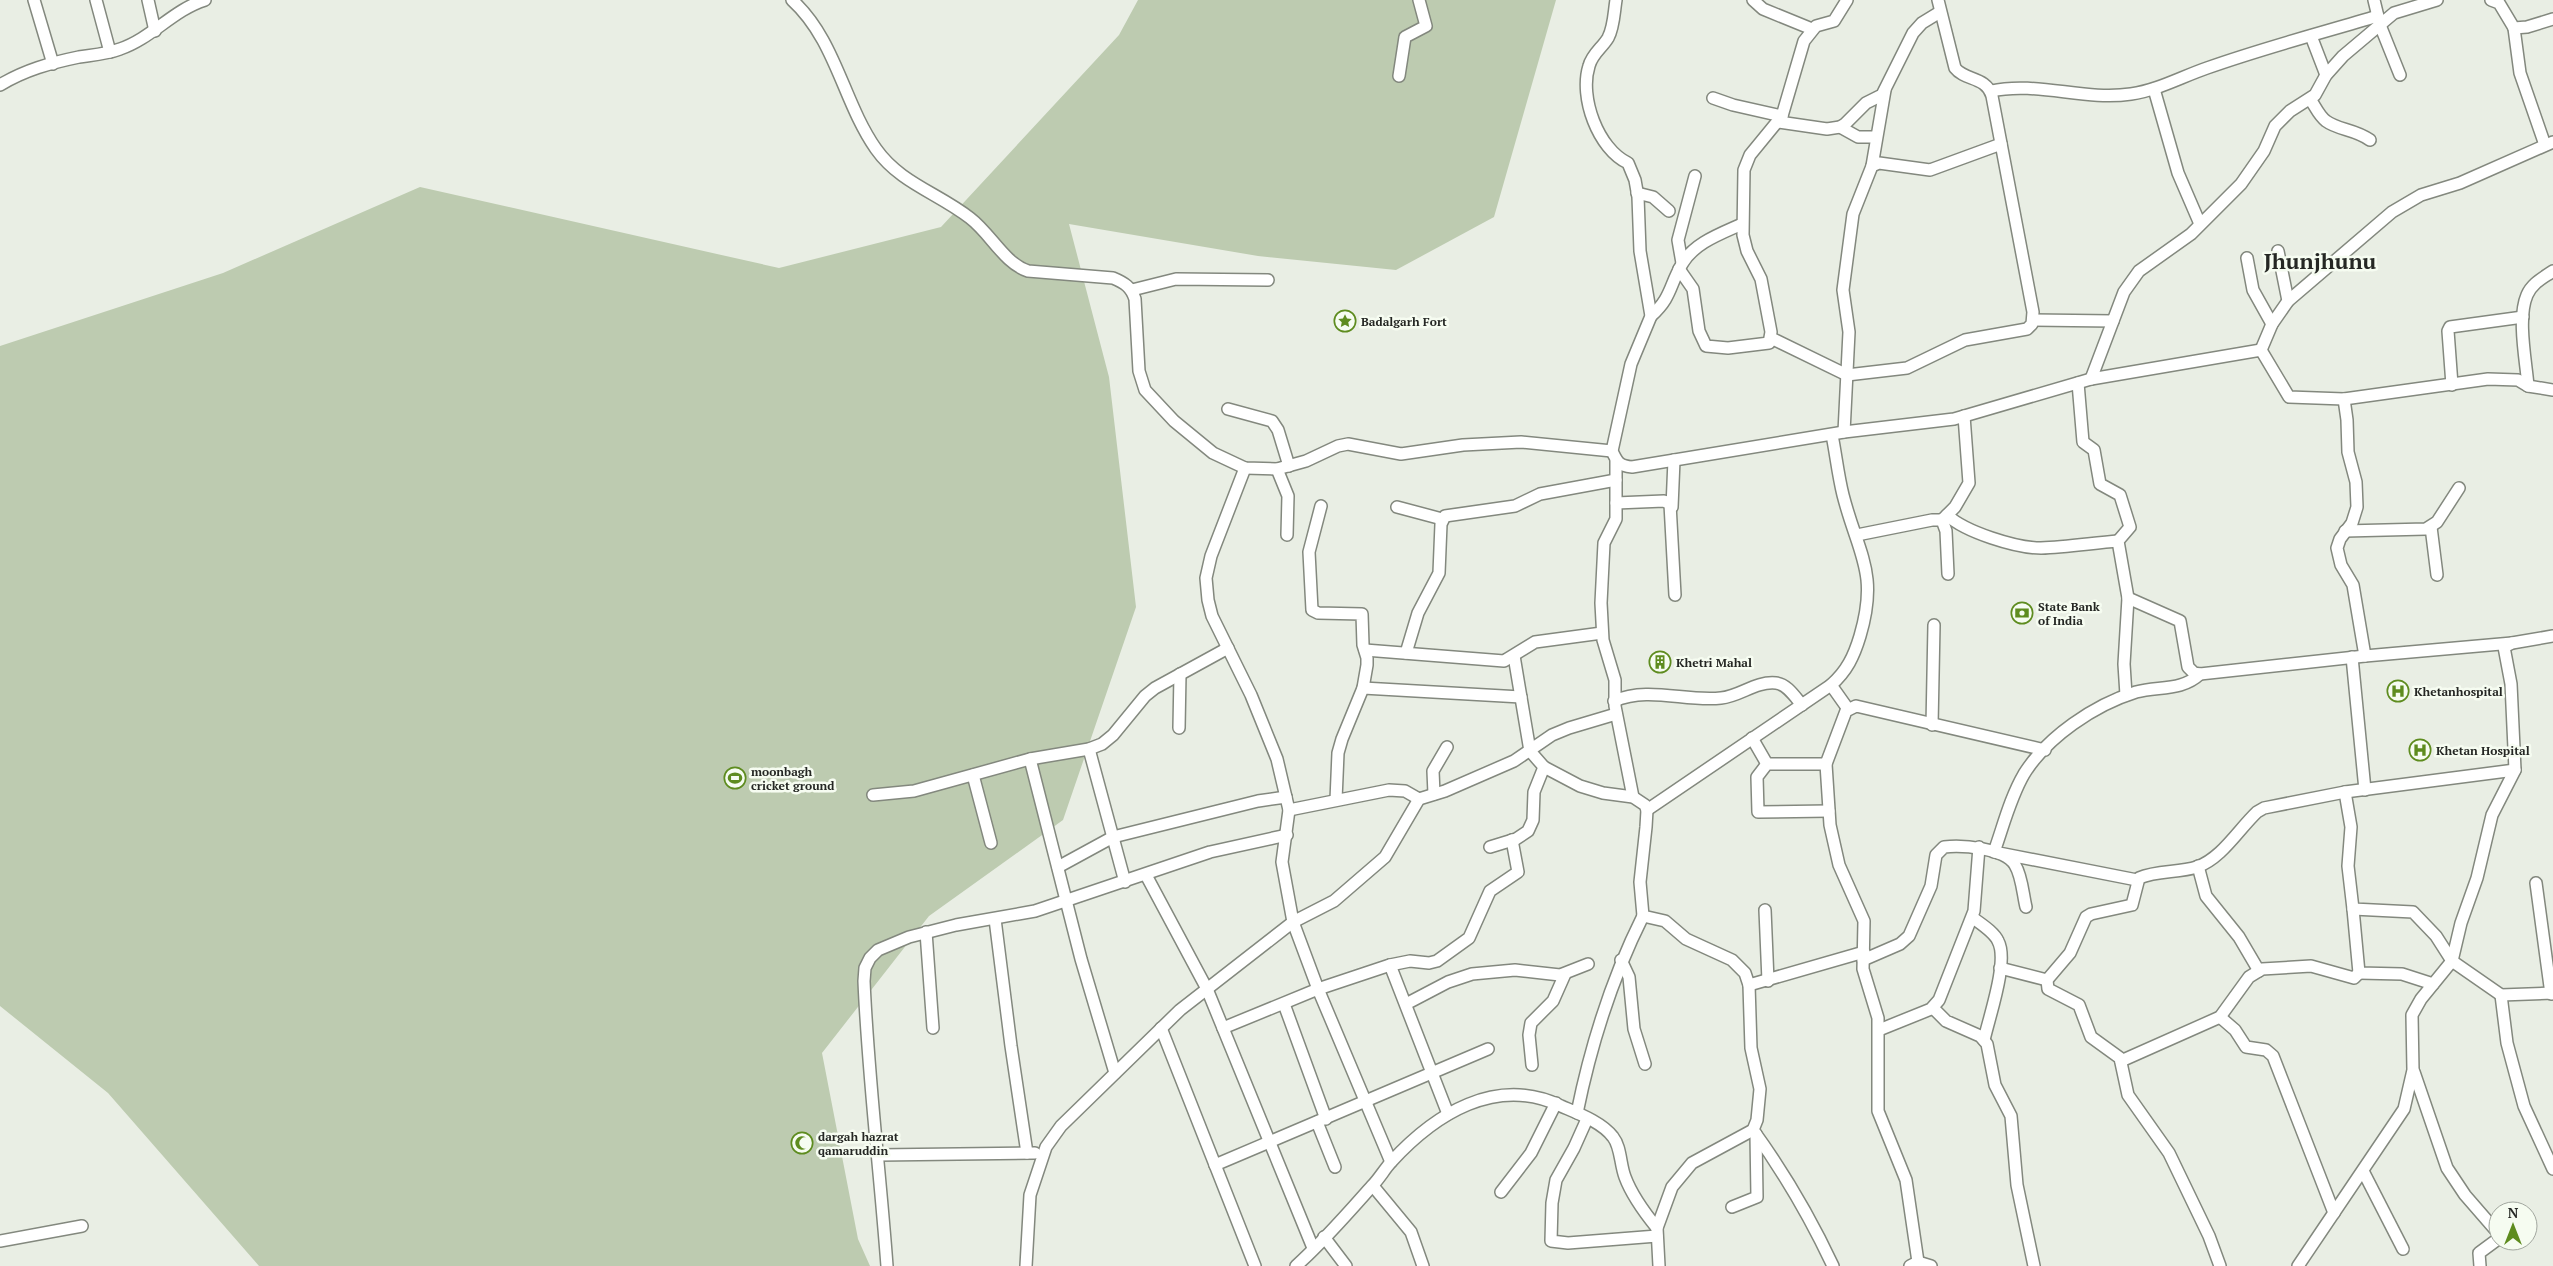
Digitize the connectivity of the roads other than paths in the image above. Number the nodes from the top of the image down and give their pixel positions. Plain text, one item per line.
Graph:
1 (36, 0) edge
2 (96, 0) edge
3 (148, 0) edge
4 (205, 0) edge
5 (792, 0) edge
6 (1419, 0) edge
7 (1616, 0) edge
8 (1753, 0) edge
9 (1847, 0) edge
10 (1938, 0) edge
11 (2374, 0) edge
12 (2437, 0) edge
13 (2493, 0) edge
14 (178, 6) edge
15 (1940, 12) junction
16 (2553, 19) edge
17 (2379, 20) junction
18 (2514, 28) junction
19 (1812, 29) junction
20 (156, 31) junction
21 (2312, 36) junction
22 (110, 52) junction
23 (52, 64) junction
24 (2326, 75) junction
25 (1399, 76) dead end
26 (2400, 76) dead end
27 (0, 85) edge
28 (1885, 88) junction
29 (2154, 89) junction
30 (1991, 90) junction
31 (1713, 98) dead end
32 (2310, 99) junction
33 (1780, 119) junction
34 (1840, 128) junction
35 (1876, 137) junction
36 (2370, 140) dead end
37 (2001, 144) junction
38 (2549, 144) edge
39 (1872, 166) junction
40 (1695, 176) dead end
41 (1637, 193) junction
42 (1669, 211) dead end
43 (1742, 224) junction
44 (2200, 224) junction
45 (2278, 251) dead end
46 (2247, 258) dead end
47 (1681, 266) junction
48 (2553, 271) edge
49 (1268, 280) dead end
50 (1132, 290) junction
51 (2288, 301) junction
52 (1651, 316) junction
53 (2523, 317) junction
54 (2033, 320) junction
55 (2113, 321) junction
56 (2272, 324) junction
57 (1771, 338) junction
58 (2261, 350) junction
59 (1847, 375) junction
60 (2091, 380) junction
61 (2078, 383) junction
62 (2452, 385) junction
63 (2528, 386) junction
64 (2553, 390) edge
65 (2344, 399) junction
66 (1228, 409) dead end
67 (1964, 416) junction
68 (1844, 432) junction
69 (1832, 435) junction
70 (1614, 456) junction
71 (1674, 460) junction
72 (1283, 467) junction
73 (1245, 468) junction
74 (1616, 480) junction
75 (2459, 488) dead end
76 (1616, 503) junction
77 (1322, 506) dead end
78 (1397, 507) dead end
79 (1672, 507) junction
80 (1945, 518) junction
81 (1442, 519) junction
82 (2431, 527) junction
83 (2345, 532) junction
84 (1287, 535) dead end
85 (1857, 535) junction
86 (2118, 541) junction
87 (1948, 574) dead end
88 (2438, 575) dead end
89 (1675, 595) dead end
90 (2128, 598) junction
91 (1934, 625) dead end
92 (1602, 633) junction
93 (2553, 636) edge
94 (2512, 643) junction
95 (1228, 648) junction
96 (1365, 650) junction
97 (1406, 653) junction
98 (1514, 656) junction
99 (2365, 656) junction
100 (2352, 657) junction
101 (1180, 674) junction
102 (2200, 674) junction
103 (1831, 684) junction
104 (1363, 688) junction
105 (2126, 695) junction
106 (1521, 697) junction
107 (1614, 701) junction
108 (1802, 705) junction
109 (1848, 709) junction
110 (1616, 714) junction
111 (1932, 725) junction
112 (1179, 728) dead end
113 (1752, 738) junction
114 (1447, 747) dead end
115 (1089, 750) junction
116 (2044, 750) junction
117 (1530, 751) junction
118 (1030, 759) junction
119 (1767, 764) junction
120 (1826, 764) junction
121 (1544, 767) junction
122 (2515, 770) junction
123 (973, 775) junction
124 (2365, 790) junction
125 (2345, 792) junction
126 (1434, 794) junction
127 (874, 795) dead end
128 (1286, 797) junction
129 (1633, 797) junction
130 (1419, 799) junction
131 (1336, 800) junction
132 (1290, 810) junction
133 (1647, 810) junction
134 (1829, 811) junction
135 (1287, 835) junction
136 (1113, 837) junction
137 (1512, 840) junction
138 (991, 842) dead end
139 (1490, 847) dead end
140 (1979, 847) junction
141 (1994, 852) junction
142 (2198, 866) junction
143 (1058, 867) junction
144 (1146, 875) junction
145 (2137, 880) junction
146 (1126, 882) junction
147 (2536, 883) dead end
148 (1067, 902) junction
149 (2026, 907) dead end
150 (2353, 909) junction
151 (1765, 910) dead end
152 (1643, 916) junction
153 (1973, 918) junction
154 (995, 919) junction
155 (1292, 922) junction
156 (926, 932) junction
157 (1864, 956) junction
158 (1621, 960) junction
159 (2452, 961) junction
160 (1588, 964) dead end
161 (1390, 965) junction
162 (2000, 968) junction
163 (2259, 970) junction
164 (2359, 973) junction
165 (1565, 974) junction
166 (1768, 980) junction
167 (2046, 980) junction
168 (1750, 984) junction
169 (2432, 984) junction
170 (1207, 989) junction
171 (1318, 989) junction
172 (2552, 994) edge
173 (2500, 995) junction
174 (1284, 1004) junction
175 (1406, 1004) junction
176 (1933, 1008) junction
177 (2220, 1017) junction
178 (932, 1028) dead end
179 (1162, 1028) junction
180 (1223, 1028) junction
181 (1879, 1030) junction
182 (1984, 1040) junction
183 (1488, 1049) dead end
184 (2121, 1061) junction
185 (1645, 1064) dead end
186 (1532, 1065) dead end
187 (2413, 1070) junction
188 (1115, 1073) junction
189 (1433, 1073) junction
190 (1366, 1102) junction
191 (1556, 1103) junction
192 (1448, 1114) junction
193 (1582, 1116) junction
194 (1322, 1121) junction
195 (1755, 1132) junction
196 (1269, 1142) junction
197 (1028, 1153) junction
198 (1044, 1153) junction
199 (879, 1155) junction
200 (1391, 1162) junction
201 (1215, 1165) junction
202 (1335, 1167) dead end
203 (2553, 1169) edge
204 (2363, 1171) junction
205 (1373, 1186) junction
206 (1501, 1192) dead end
207 (1732, 1207) dead end
208 (2334, 1213) junction
209 (2488, 1222) edge
210 (82, 1226) dead end
211 (1657, 1232) junction
212 (1324, 1237) junction
213 (0, 1241) edge
214 (2488, 1246) edge
215 (1313, 1248) junction
216 (2403, 1249) dead end
217 (1914, 1264) edge
218 (887, 1266) edge
219 (1026, 1266) edge
220 (1255, 1266) edge
221 (1297, 1266) edge
222 (1346, 1266) edge
223 (1422, 1266) edge
224 (1659, 1266) edge
225 (1833, 1266) edge
226 (1931, 1266) edge
227 (2034, 1266) edge
228 (2220, 1266) edge
229 (2298, 1266) edge
230 (2480, 1266) edge

1 - 23 street
2 - 22 street
3 - 20 street
4 - 14 street
5 - 50 street
6 - 25 street
7 - 41 street
8 - 19 street
9 - 19 street
10 - 15 street
11 - 17 street
12 - 17 street
13 - 18 street
14 - 20 street
15 - 28 street
15 - 30 street
16 - 18 street
17 - 21 street
17 - 24 street
17 - 26 street
18 - 38 street
19 - 33 street
20 - 22 street
21 - 24 street
21 - 29 street
22 - 23 street
23 - 27 street
24 - 32 street
28 - 34 street
28 - 35 street
29 - 30 street
29 - 44 street
30 - 37 street
31 - 33 street
32 - 36 street
32 - 44 street
33 - 34 street
33 - 43 street
34 - 35 street
35 - 39 street
37 - 39 street
37 - 54 street
38 - 51 street
39 - 59 street
40 - 47 street
41 - 42 street
41 - 52 street
43 - 47 street
43 - 57 street
44 - 55 street
45 - 51 street
46 - 56 street
47 - 52 street
47 - 57 street
48 - 53 street
49 - 50 street
50 - 73 street
51 - 56 street
52 - 70 street
53 - 62 street
53 - 63 street
54 - 55 street
54 - 59 street
55 - 60 street
56 - 58 street
57 - 59 street
58 - 60 street
58 - 65 street
59 - 68 street
60 - 61 street
61 - 67 street
61 - 86 street
62 - 63 street
62 - 65 street
63 - 64 street
65 - 83 street
66 - 72 street
67 - 68 street
67 - 80 street
68 - 69 street
69 - 71 street
69 - 85 street
70 - 71 street
70 - 72 street
70 - 74 street
71 - 79 street
72 - 73 street
72 - 84 street
73 - 95 street
74 - 76 street
74 - 81 street
75 - 82 street
76 - 79 street
76 - 92 street
77 - 96 street
78 - 81 street
79 - 89 street
80 - 85 street
80 - 86 street
80 - 87 street
81 - 97 street
82 - 83 street
82 - 88 street
83 - 99 street
85 - 103 street
86 - 90 street
90 - 102 street
90 - 105 street
91 - 111 street
92 - 98 street
92 - 107 street
93 - 94 street
94 - 99 street
94 - 122 street
95 - 101 street
95 - 128 street
96 - 97 street
96 - 104 street
97 - 98 street
98 - 106 street
99 - 100 street
100 - 102 street
100 - 124 street
101 - 112 street
101 - 115 street
102 - 105 street
103 - 108 street
103 - 109 street
104 - 106 street
104 - 131 street
105 - 116 street
106 - 117 street
107 - 108 street
107 - 110 street
108 - 113 street
109 - 111 street
109 - 120 street
110 - 117 street
110 - 129 street
111 - 116 street
113 - 119 street
113 - 133 street
114 - 126 street
115 - 118 street
115 - 136 street
116 - 141 street
117 - 121 street
117 - 126 street
118 - 123 street
118 - 143 street
119 - 120 street
119 - 134 street
120 - 134 street
121 - 129 street
121 - 137 street
122 - 124 street
122 - 159 street
123 - 127 street
123 - 138 street
124 - 125 street
125 - 142 street
125 - 150 street
126 - 130 street
128 - 132 street
128 - 136 street
129 - 133 street
130 - 131 street
130 - 155 street
131 - 132 street
132 - 135 street
133 - 152 street
134 - 157 street
135 - 144 street
135 - 155 street
136 - 143 street
136 - 146 street
137 - 139 street
137 - 161 street
140 - 141 street
140 - 153 street
140 - 157 street
141 - 145 street
141 - 149 street
142 - 145 street
142 - 163 street
143 - 148 street
144 - 146 street
144 - 170 street
145 - 167 street
146 - 148 street
147 - 172 street
148 - 154 street
148 - 188 street
150 - 159 street
150 - 164 street
151 - 166 street
152 - 158 street
152 - 168 street
153 - 162 street
153 - 176 street
154 - 156 street
154 - 197 street
155 - 170 street
155 - 171 street
156 - 178 street
156 - 199 street
157 - 166 street
157 - 181 street
158 - 185 street
158 - 193 street
159 - 169 street
159 - 173 street
160 - 165 street
161 - 171 street
161 - 175 street
162 - 167 street
162 - 182 street
163 - 164 street
163 - 177 street
164 - 169 street
165 - 175 street
165 - 186 street
166 - 168 street
167 - 184 street
168 - 195 street
169 - 187 street
170 - 179 street
170 - 180 street
171 - 174 street
171 - 190 street
172 - 173 street
173 - 203 street
174 - 180 street
174 - 194 street
175 - 189 street
176 - 181 street
176 - 182 street
177 - 184 street
177 - 208 street
179 - 188 street
179 - 201 street
180 - 196 street
181 - 217 street
182 - 227 street
183 - 189 street
184 - 228 street
187 - 204 street
187 - 209 street
188 - 198 street
189 - 190 street
189 - 192 street
190 - 194 street
190 - 200 street
191 - 192 street
191 - 193 street
191 - 206 street
192 - 200 street
193 - 211 street
193 - 211 street
194 - 196 street
194 - 202 street
195 - 207 street
195 - 211 street
195 - 225 street
196 - 201 street
196 - 215 street
197 - 198 street
197 - 199 street
198 - 219 street
199 - 218 street
200 - 205 street
201 - 220 street
204 - 208 street
204 - 216 street
205 - 212 street
205 - 223 street
208 - 229 street
210 - 213 street
211 - 224 street
212 - 215 street
212 - 222 street
214 - 230 street
215 - 221 street
217 - 226 street

